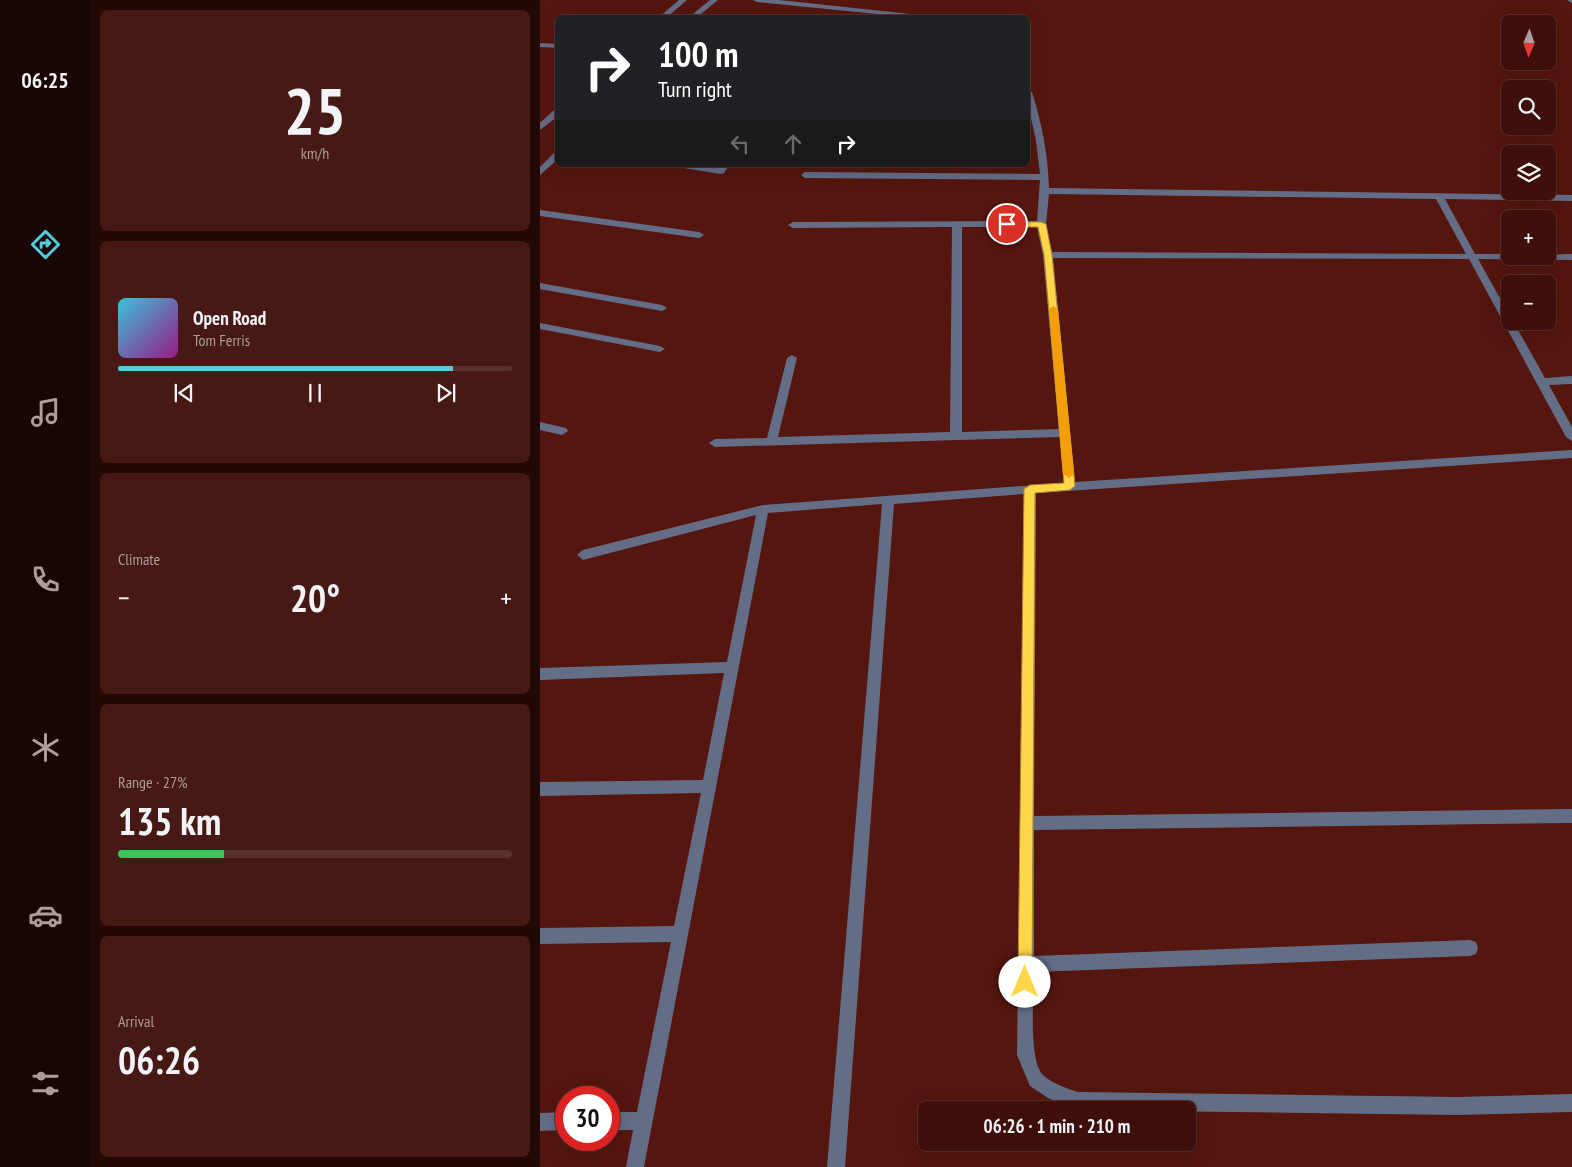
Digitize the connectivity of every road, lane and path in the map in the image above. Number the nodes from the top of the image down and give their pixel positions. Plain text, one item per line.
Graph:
1 (683, 0) edge
2 (714, 0) edge
3 (757, 0) edge
4 (665, 15) edge
5 (695, 15) edge
6 (914, 15) edge
7 (540, 45) edge
8 (555, 46) edge
9 (1030, 104) edge
10 (555, 114) edge
11 (1032, 117) edge
12 (540, 128) edge
13 (555, 157) edge
14 (696, 167) edge
15 (724, 167) edge
16 (540, 172) edge
17 (805, 175) dead end
18 (1044, 176) junction
19 (1046, 191) junction
20 (1438, 195) junction
21 (1572, 198) edge
22 (540, 213) edge
23 (956, 224) junction
24 (1041, 224) junction
25 (793, 226) dead end
26 (699, 235) dead end
27 (1048, 255) junction
28 (1572, 257) edge
29 (1473, 258) junction
30 (540, 286) edge
31 (662, 308) dead end
32 (540, 326) edge
33 (660, 349) dead end
34 (792, 358) dead end
35 (1572, 380) edge
36 (1542, 382) junction
37 (540, 426) edge
38 (562, 431) dead end
39 (1065, 433) junction
40 (956, 436) junction
41 (1572, 437) edge
42 (772, 441) junction
43 (715, 443) dead end
44 (1572, 454) edge
45 (1070, 486) junction
46 (1030, 489) junction
47 (888, 500) junction
48 (763, 509) junction
49 (584, 555) dead end
50 (732, 667) junction
51 (540, 674) edge
52 (710, 786) junction
53 (540, 790) edge
54 (1572, 816) edge
55 (1027, 823) junction
56 (680, 934) junction
57 (540, 936) edge
58 (1470, 948) dead end
59 (1025, 964) junction
60 (1572, 1102) edge
61 (620, 1121) edge
62 (644, 1121) junction
63 (540, 1122) edge
64 (555, 1122) edge
65 (635, 1167) edge
66 (836, 1167) edge

1 - 4 street
2 - 5 street
3 - 6 street
7 - 8 street
9 - 11 street
10 - 12 street
11 - 18 street
13 - 16 street
14 - 15 street
17 - 18 street
18 - 19 street
19 - 20 street
19 - 24 street
20 - 21 street
20 - 29 street
22 - 26 street
23 - 24 street
23 - 25 street
23 - 40 street
24 - 27 street
27 - 29 street
27 - 39 street
28 - 29 street
29 - 36 street
30 - 31 street
32 - 33 street
34 - 42 street
35 - 36 street
36 - 41 street
37 - 38 street
39 - 40 street
39 - 45 street
40 - 42 street
42 - 43 street
44 - 45 street
45 - 46 street
46 - 47 street
46 - 55 street
47 - 48 street
47 - 66 street
48 - 49 street
48 - 50 street
50 - 51 street
50 - 52 street
52 - 53 street
52 - 56 street
54 - 55 street
55 - 59 street
56 - 57 street
56 - 62 street
58 - 59 street
59 - 60 street
61 - 62 street
62 - 65 street
63 - 64 street

